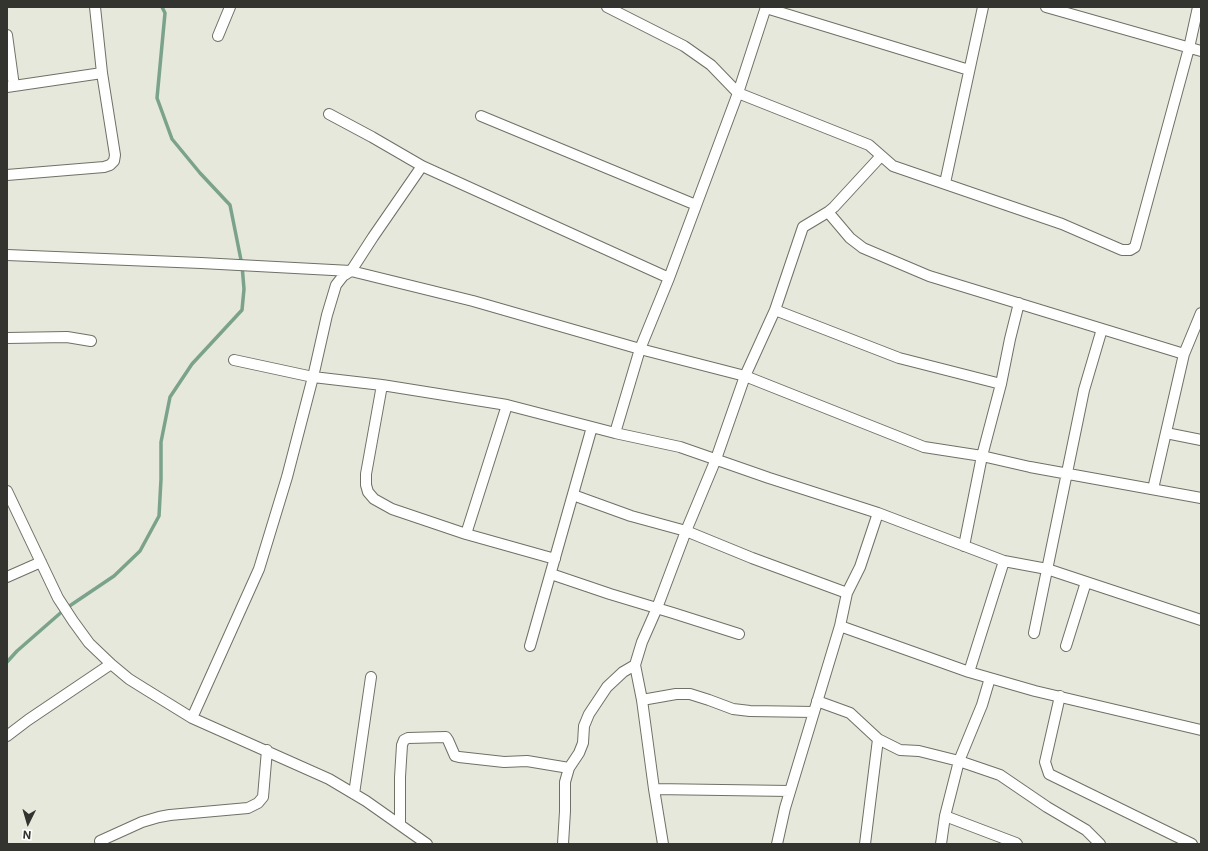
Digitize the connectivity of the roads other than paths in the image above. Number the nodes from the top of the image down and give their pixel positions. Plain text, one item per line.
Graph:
1 (94, 7) edge
2 (230, 7) edge
3 (607, 7) edge
4 (766, 7) edge
5 (983, 7) edge
6 (1046, 7) edge
7 (1198, 7) edge
8 (7, 35) edge
9 (218, 36) dead end
10 (1189, 48) junction
11 (1201, 51) edge
12 (969, 70) junction
13 (102, 74) junction
14 (10, 87) edge
15 (738, 92) junction
16 (329, 114) dead end
17 (481, 116) dead end
18 (881, 156) junction
19 (422, 166) junction
20 (7, 175) edge
21 (945, 184) junction
22 (696, 205) junction
23 (828, 212) junction
24 (7, 255) edge
25 (351, 271) junction
26 (669, 278) junction
27 (1019, 303) junction
28 (776, 310) junction
29 (1201, 313) edge
30 (1198, 327) edge
31 (1102, 329) junction
32 (7, 338) edge
33 (91, 341) dead end
34 (640, 350) junction
35 (1184, 354) junction
36 (234, 360) dead end
37 (745, 376) junction
38 (313, 377) junction
39 (1001, 384) junction
40 (382, 385) junction
41 (507, 405) junction
42 (592, 427) junction
43 (615, 433) junction
44 (1166, 433) junction
45 (1201, 440) edge
46 (982, 456) junction
47 (716, 459) junction
48 (1066, 473) junction
49 (1153, 489) junction
50 (7, 491) edge
51 (573, 495) junction
52 (1201, 498) edge
53 (878, 513) junction
54 (686, 531) junction
55 (466, 534) junction
56 (964, 546) junction
57 (555, 559) junction
58 (1004, 561) junction
59 (41, 562) junction
60 (1047, 569) junction
61 (551, 574) junction
62 (7, 577) edge
63 (1086, 582) junction
64 (847, 593) junction
65 (657, 608) junction
66 (1201, 620) edge
67 (840, 626) junction
68 (1034, 633) dead end
69 (739, 634) dead end
70 (530, 646) dead end
71 (1066, 646) dead end
72 (112, 664) junction
73 (635, 665) junction
74 (969, 672) junction
75 (371, 677) dead end
76 (990, 678) junction
77 (1060, 696) junction
78 (642, 700) junction
79 (817, 700) junction
80 (814, 712) junction
81 (192, 718) junction
82 (1201, 730) edge
83 (7, 736) edge
84 (878, 739) junction
85 (267, 750) junction
86 (959, 761) junction
87 (569, 768) junction
88 (654, 789) junction
89 (790, 791) junction
90 (354, 794) junction
91 (945, 816) junction
92 (400, 824) junction
93 (100, 841) dead end
94 (427, 844) edge
95 (563, 844) edge
96 (663, 844) edge
97 (777, 844) edge
98 (865, 844) edge
99 (941, 844) edge
100 (1017, 844) edge
101 (1100, 844) edge
102 (1192, 844) edge

1 - 13 street
2 - 9 street
3 - 15 street
4 - 12 street
4 - 15 street
5 - 12 street
6 - 10 street
7 - 10 street
8 - 14 street
10 - 11 street
10 - 21 street
12 - 21 street
13 - 14 street
13 - 20 street
15 - 18 street
15 - 22 street
16 - 19 street
17 - 22 street
18 - 21 street
18 - 23 street
19 - 25 street
19 - 26 street
22 - 26 street
23 - 27 street
23 - 28 street
24 - 25 street
25 - 34 street
25 - 38 street
26 - 34 street
27 - 31 street
27 - 39 street
28 - 37 street
28 - 39 street
29 - 30 street
30 - 35 street
31 - 35 street
31 - 48 street
32 - 33 street
34 - 37 street
34 - 43 street
35 - 44 street
36 - 38 street
37 - 46 street
37 - 47 street
38 - 40 street
38 - 81 street
39 - 46 street
40 - 41 street
40 - 55 street
41 - 42 street
41 - 55 street
42 - 43 street
42 - 51 street
43 - 47 street
44 - 45 street
44 - 49 street
46 - 48 street
46 - 56 street
47 - 53 street
47 - 54 street
48 - 49 street
48 - 60 street
49 - 52 street
50 - 59 street
51 - 54 street
51 - 57 street
53 - 56 street
53 - 64 street
54 - 64 street
54 - 65 street
55 - 57 street
56 - 58 street
57 - 61 street
58 - 60 street
58 - 74 street
59 - 62 street
59 - 72 street
60 - 63 street
60 - 68 street
61 - 65 street
61 - 70 street
63 - 66 street
63 - 71 street
64 - 67 street
65 - 69 street
65 - 73 street
67 - 74 street
67 - 79 street
72 - 81 street
72 - 83 street
73 - 78 street
73 - 87 street
74 - 76 street
75 - 90 street
76 - 77 street
76 - 86 street
77 - 82 street
77 - 102 street
78 - 80 street
78 - 88 street
79 - 80 street
79 - 84 street
80 - 89 street
81 - 85 street
84 - 86 street
84 - 98 street
85 - 90 street
85 - 93 street
86 - 91 street
86 - 101 street
87 - 92 street
87 - 95 street
88 - 89 street
88 - 96 street
89 - 97 street
90 - 92 street
91 - 99 street
91 - 100 street
92 - 94 street

